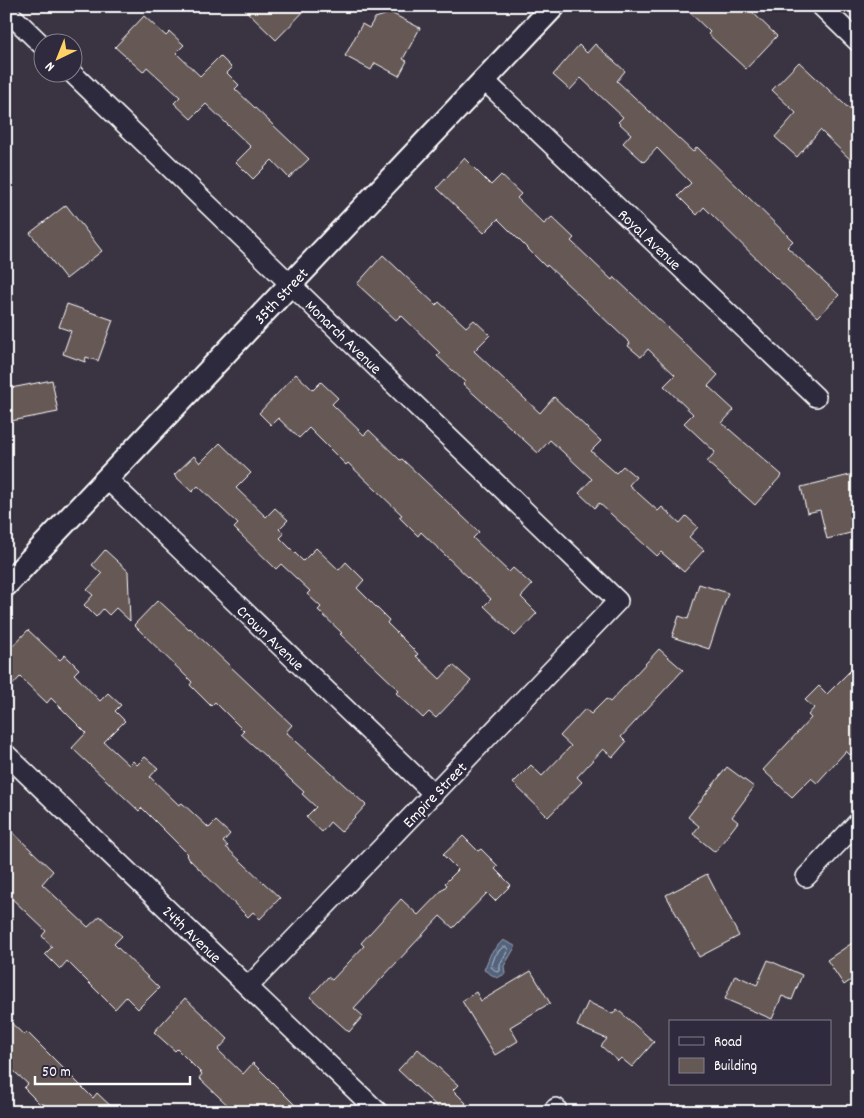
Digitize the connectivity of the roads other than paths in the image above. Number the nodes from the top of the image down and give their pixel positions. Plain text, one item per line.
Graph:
1 (554, 6) edge
2 (821, 6) edge
3 (6, 10) edge
4 (32, 35) edge
5 (858, 42) edge
6 (484, 80) junction
7 (81, 82) edge
8 (290, 286) junction
9 (816, 397) dead end
10 (107, 480) junction
11 (6, 585) edge
12 (618, 601) joint
13 (6, 754) edge
14 (434, 794) junction
15 (858, 822) edge
16 (806, 877) dead end
17 (249, 986) junction
18 (378, 1112) edge

1 - 6 street, 35th Street
2 - 5 street
3 - 4 street
6 - 8 street, 35th Street
6 - 9 street, Royal Avenue
7 - 8 street, Monarch Avenue
8 - 10 street, 35th Street
8 - 12 street, Monarch Avenue
10 - 11 street, 35th Street
10 - 14 street, Crown Avenue
12 - 14 street, Empire Street
13 - 17 street, 24th Avenue
14 - 17 street, Empire Street
15 - 16 street
17 - 18 street, 24th Avenue

